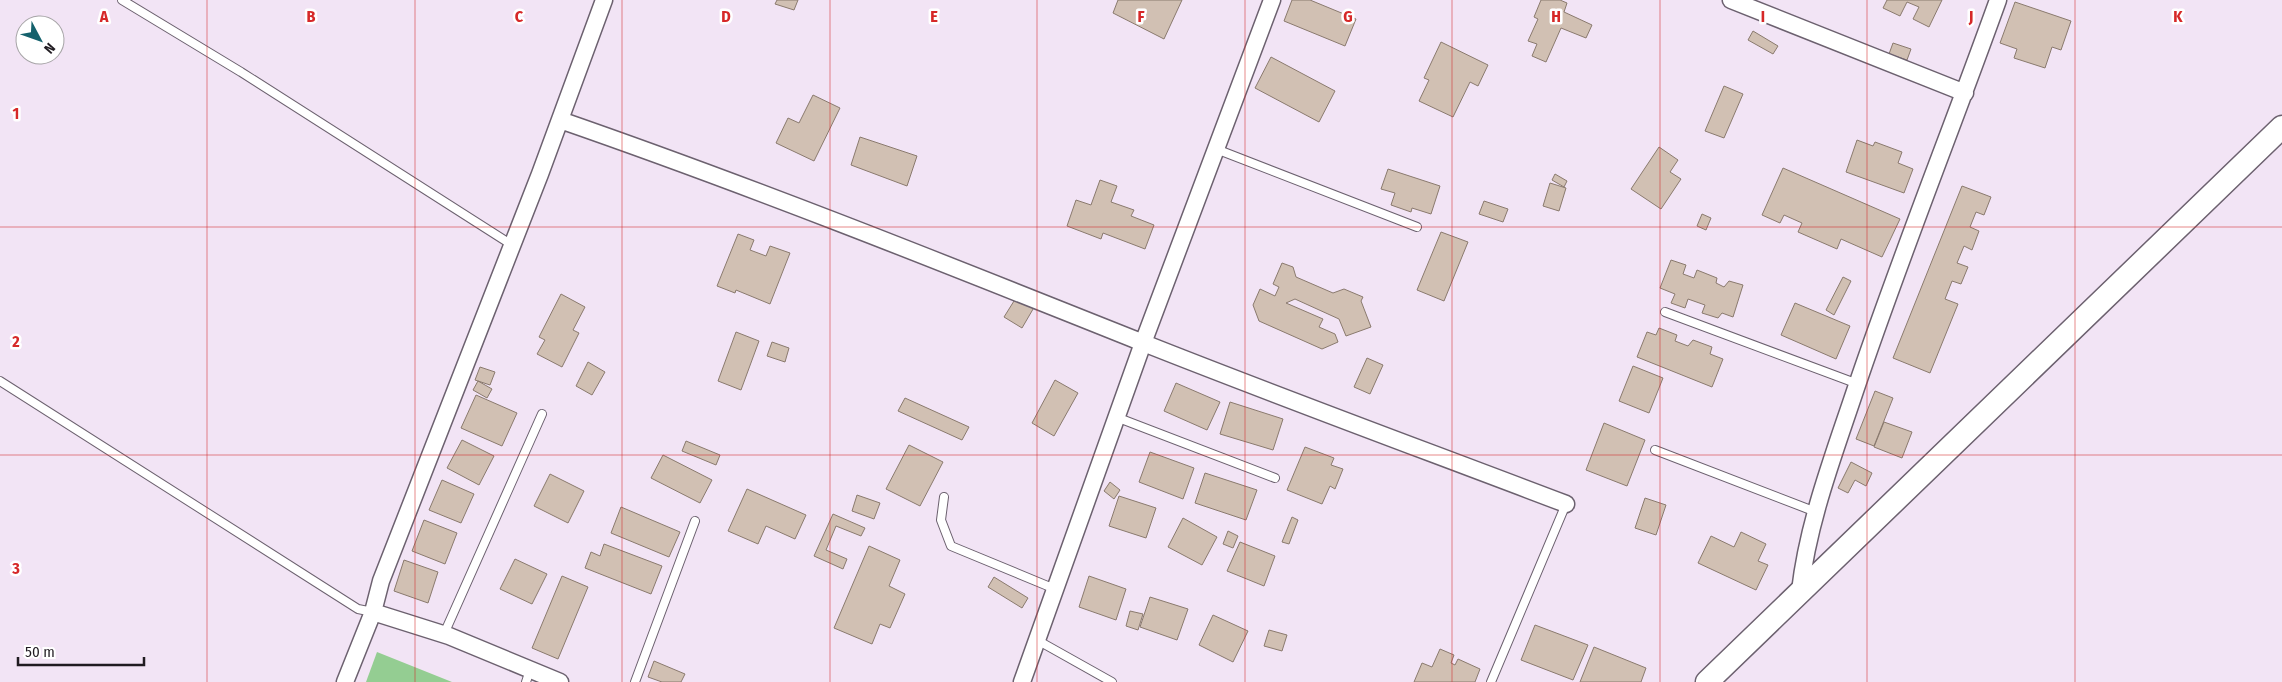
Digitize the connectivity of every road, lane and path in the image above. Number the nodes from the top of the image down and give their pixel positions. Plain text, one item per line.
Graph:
1 (122, 0) edge
2 (604, 0) edge
3 (1272, 0) edge
4 (1730, 0) edge
5 (1998, 0) edge
6 (1965, 93) junction
7 (560, 120) junction
8 (2282, 127) edge
9 (1216, 149) junction
10 (1418, 227) dead end
11 (512, 245) junction
12 (1665, 312) dead end
13 (1143, 343) junction
14 (0, 381) edge
15 (1858, 384) junction
16 (542, 414) dead end
17 (1116, 417) junction
18 (1655, 450) dead end
19 (1275, 478) dead end
20 (944, 497) dead end
21 (1566, 504) joint
22 (1816, 512) junction
23 (695, 521) dead end
24 (1055, 590) junction
25 (1800, 591) junction
26 (373, 612) junction
27 (444, 634) junction
28 (1037, 640) junction
29 (528, 676) edge
30 (344, 682) edge
31 (560, 682) edge
32 (635, 682) edge
33 (1022, 682) edge
34 (1112, 682) edge
35 (1491, 682) edge
36 (1707, 682) edge

1 - 11 lane
2 - 7 street
3 - 9 street
4 - 6 street
5 - 6 street
6 - 15 street
7 - 11 street
7 - 13 street
8 - 25 street
9 - 10 lane
9 - 13 street
11 - 26 street
12 - 15 lane
13 - 17 street
13 - 21 street
14 - 26 lane
15 - 22 street
16 - 27 lane
17 - 19 lane
17 - 24 street
18 - 22 lane
20 - 24 lane
21 - 35 lane
22 - 25 street
23 - 32 lane
24 - 28 street
25 - 36 street
26 - 27 street
26 - 30 street
27 - 29 street
28 - 33 street
28 - 34 lane
29 - 31 street

